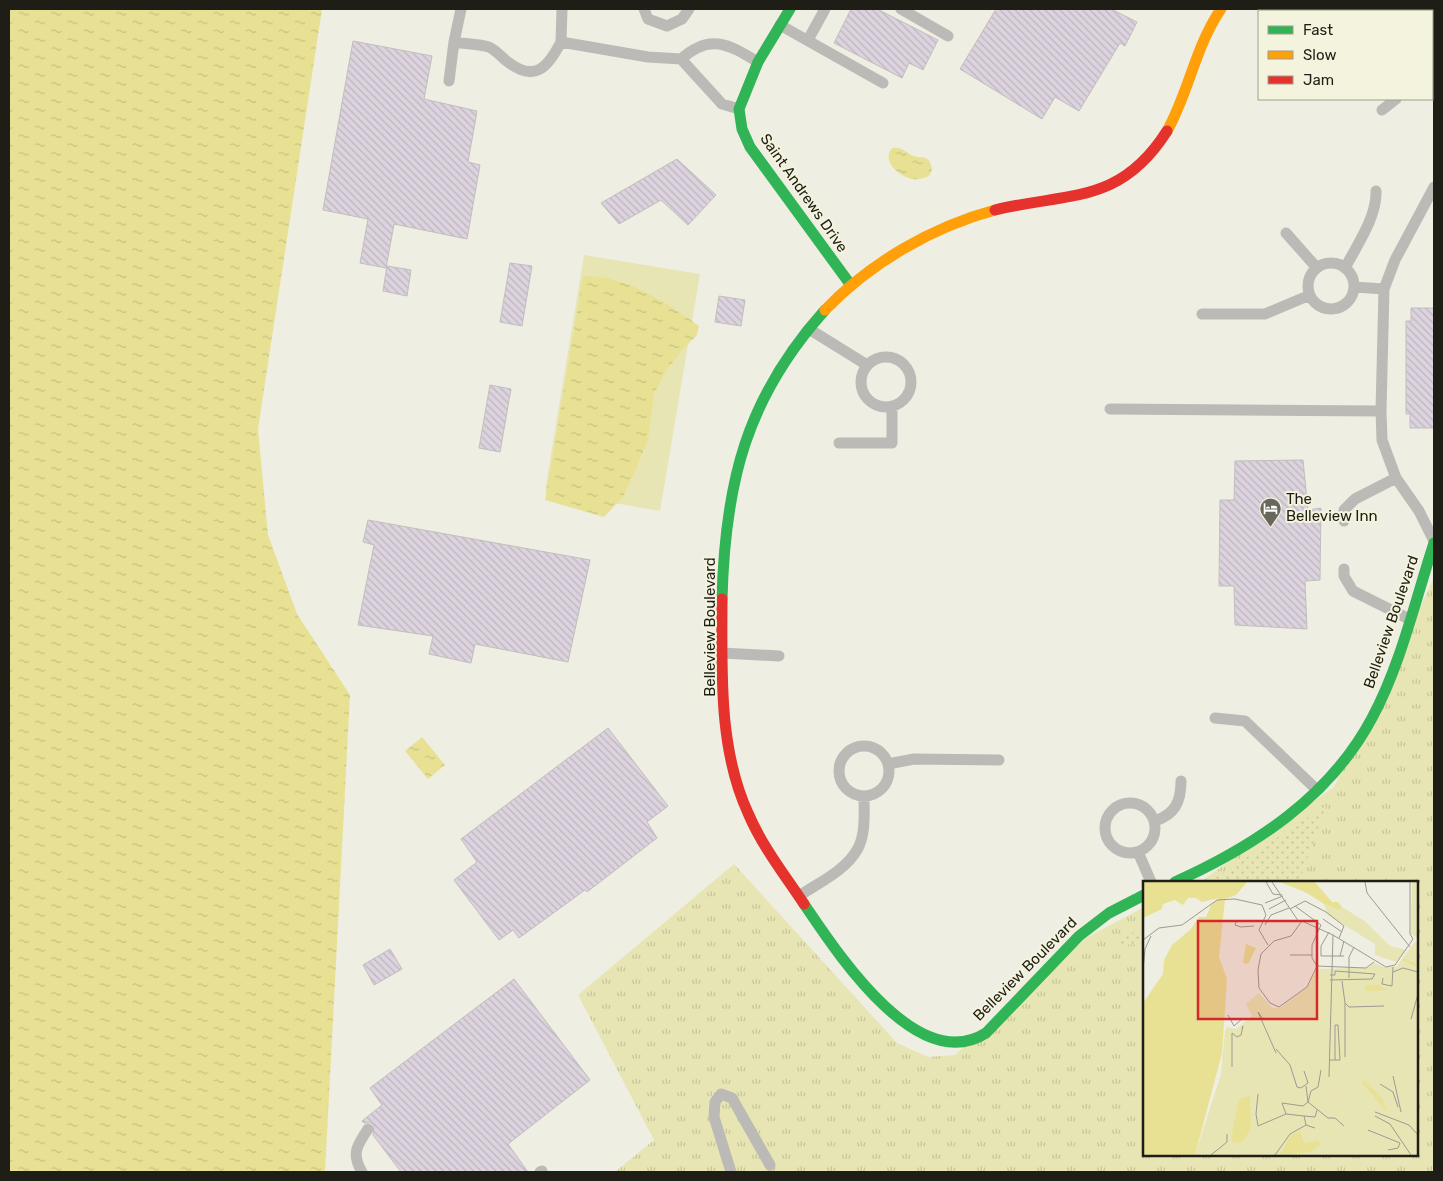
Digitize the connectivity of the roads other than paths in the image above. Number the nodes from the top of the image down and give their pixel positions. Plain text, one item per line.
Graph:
1 (461, 9) edge
2 (562, 9) edge
3 (644, 9) edge
4 (689, 9) edge
5 (790, 9) edge
6 (825, 9) edge
7 (901, 9) edge
8 (1221, 9) edge
9 (780, 25) junction
10 (948, 36) dead end
11 (808, 40) junction
12 (454, 42) junction
13 (561, 42) junction
14 (681, 59) junction
15 (758, 62) junction
16 (449, 81) dead end
17 (883, 83) dead end
18 (1395, 100) edge
19 (739, 109) junction
20 (1382, 110) dead end
21 (1434, 187) edge
22 (1376, 191) dead end
23 (1286, 233) dead end
24 (1317, 268) junction
25 (1345, 268) junction
26 (850, 284) junction
27 (1354, 287) junction
28 (1384, 288) junction
29 (1310, 295) junction
30 (1202, 314) dead end
31 (810, 329) junction
32 (867, 365) junction
33 (892, 407) junction
34 (1110, 409) dead end
35 (1381, 411) junction
36 (839, 443) dead end
37 (1396, 478) junction
38 (1344, 521) dead end
39 (1434, 542) edge
40 (1344, 570) dead end
41 (1409, 619) junction
42 (722, 653) junction
43 (780, 656) dead end
44 (1215, 718) dead end
45 (999, 760) dead end
46 (888, 764) junction
47 (1181, 781) dead end
48 (1318, 791) junction
49 (864, 796) junction
50 (1155, 821) junction
51 (1138, 852) junction
52 (1151, 881) edge
53 (1177, 881) edge
54 (1143, 895) edge
55 (799, 896) junction
56 (368, 1129) dead end
57 (770, 1165) dead end
58 (362, 1172) edge
59 (731, 1172) edge

1 - 12 lane
2 - 13 lane
3 - 4 lane
5 - 9 street
6 - 11 lane
7 - 10 lane
8 - 26 street, Belleview Boulevard
9 - 11 lane
9 - 15 street
11 - 17 lane
12 - 13 lane
12 - 16 lane
13 - 14 lane
14 - 15 lane
14 - 19 lane
15 - 19 street
18 - 20 lane
19 - 26 street, Saint Andrews Drive
21 - 28 lane
22 - 25 lane
23 - 24 lane
24 - 25 lane
24 - 29 lane
25 - 27 lane
26 - 31 street, Belleview Boulevard
27 - 28 lane
27 - 29 lane
28 - 35 lane
29 - 30 lane
31 - 32 lane
31 - 42 street, Belleview Boulevard
32 - 33 lane
32 - 33 lane
33 - 36 lane
34 - 35 lane
35 - 37 lane
37 - 38 lane
37 - 39 lane
39 - 41 street, Belleview Boulevard
40 - 41 lane
41 - 48 street, Belleview Boulevard
42 - 43 lane
42 - 55 street, Belleview Boulevard
44 - 48 lane
45 - 46 lane
46 - 49 lane
46 - 49 lane
47 - 50 lane
48 - 53 street, Belleview Boulevard
49 - 55 lane
50 - 51 lane
50 - 51 lane
51 - 52 lane
54 - 55 street, Belleview Boulevard
56 - 58 lane
57 - 59 lane

